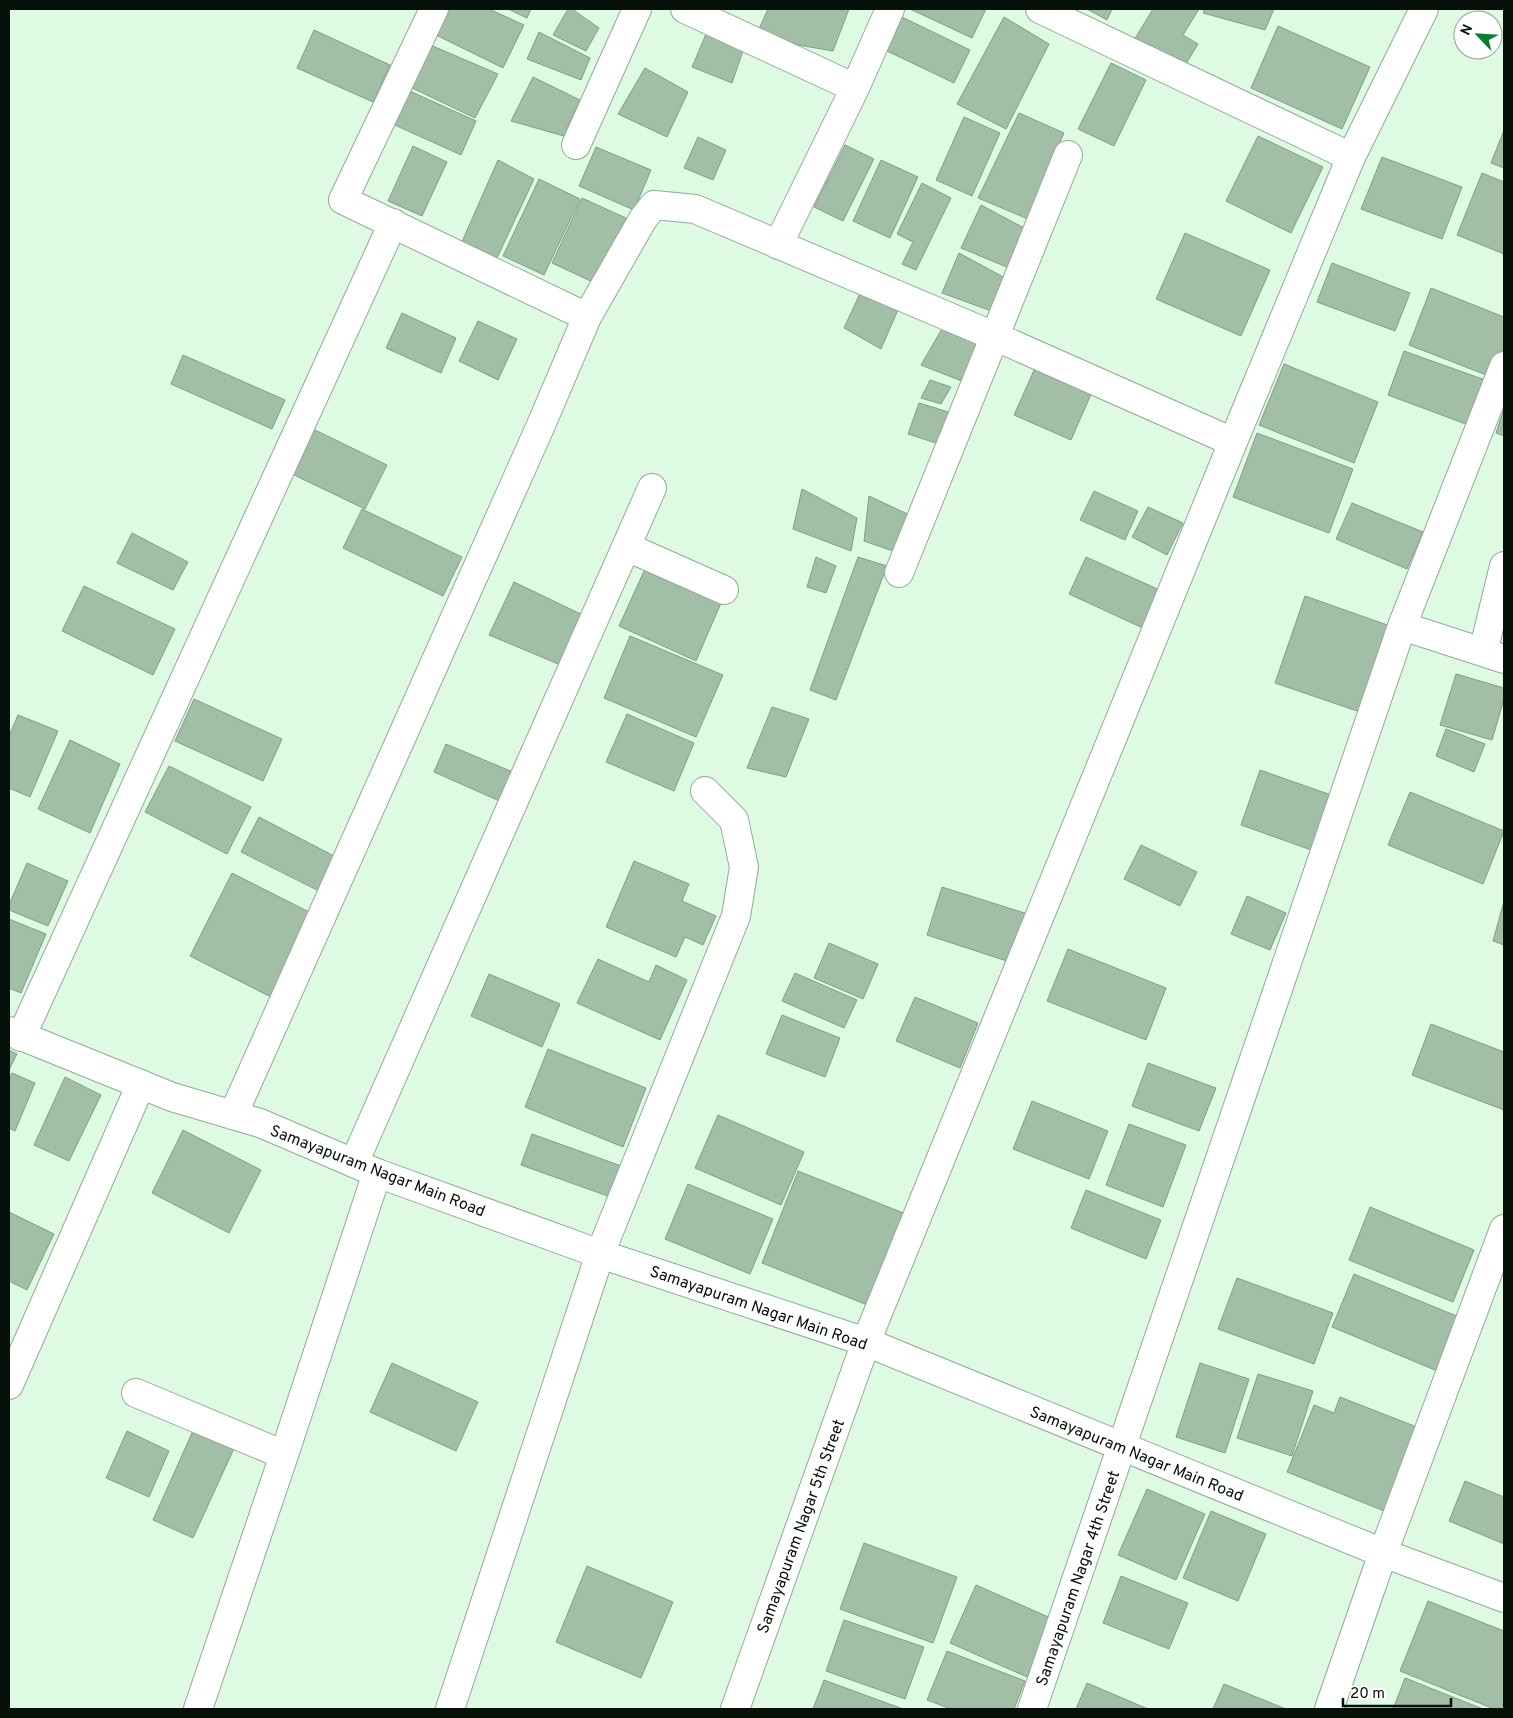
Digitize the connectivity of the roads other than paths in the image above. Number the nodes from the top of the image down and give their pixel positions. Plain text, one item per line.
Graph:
1 (434, 9) edge
2 (637, 9) edge
3 (685, 9) edge
4 (890, 9) edge
5 (1040, 9) edge
6 (1424, 9) edge
7 (855, 88) junction
8 (576, 145) dead end
9 (1068, 155) dead end
10 (1351, 157) junction
11 (393, 223) junction
12 (778, 244) junction
13 (587, 317) junction
14 (994, 336) junction
15 (1504, 366) edge
16 (1233, 442) junction
17 (652, 488) dead end
18 (627, 547) junction
19 (1504, 566) edge
20 (899, 572) dead end
21 (724, 590) dead end
22 (1402, 626) junction
23 (1494, 655) edge
24 (705, 791) dead end
25 (15, 1034) edge
26 (141, 1084) junction
27 (233, 1115) junction
28 (365, 1168) junction
29 (1504, 1229) edge
30 (600, 1254) junction
31 (866, 1342) junction
32 (9, 1385) edge
33 (136, 1394) dead end
34 (1121, 1446) junction
35 (284, 1455) junction
36 (1383, 1553) junction
37 (1504, 1598) edge
38 (198, 1709) edge
39 (450, 1709) edge
40 (734, 1709) edge
41 (1032, 1709) edge
42 (1329, 1709) edge

1 - 11 street
2 - 8 street
3 - 7 street
4 - 7 street
5 - 10 street
6 - 10 street, Samayapuram Nagar 5th Street
7 - 12 street
9 - 14 street
10 - 16 street, Samayapuram Nagar 5th Street
11 - 13 street
11 - 25 street
12 - 13 street
12 - 14 street
13 - 27 street
14 - 16 street
14 - 20 street
15 - 22 street, Samayapuram Nagar 4th Street
16 - 31 street, Samayapuram Nagar 5th Street
17 - 18 street
18 - 21 street
18 - 28 street
19 - 23 street
22 - 23 street
22 - 34 street, Samayapuram Nagar 4th Street
24 - 30 street
25 - 26 street, Samayapuram Nagar Main Road
26 - 27 street, Samayapuram Nagar Main Road
26 - 32 street
27 - 28 street, Samayapuram Nagar Main Road
28 - 30 street, Samayapuram Nagar Main Road
28 - 35 street
29 - 36 street
30 - 31 street, Samayapuram Nagar Main Road
30 - 39 street
31 - 34 street, Samayapuram Nagar Main Road
31 - 40 street, Samayapuram Nagar 5th Street
33 - 35 street
34 - 36 street, Samayapuram Nagar Main Road
34 - 41 street, Samayapuram Nagar 4th Street
35 - 38 street
36 - 37 street, Samayapuram Nagar Main Road
36 - 42 street

